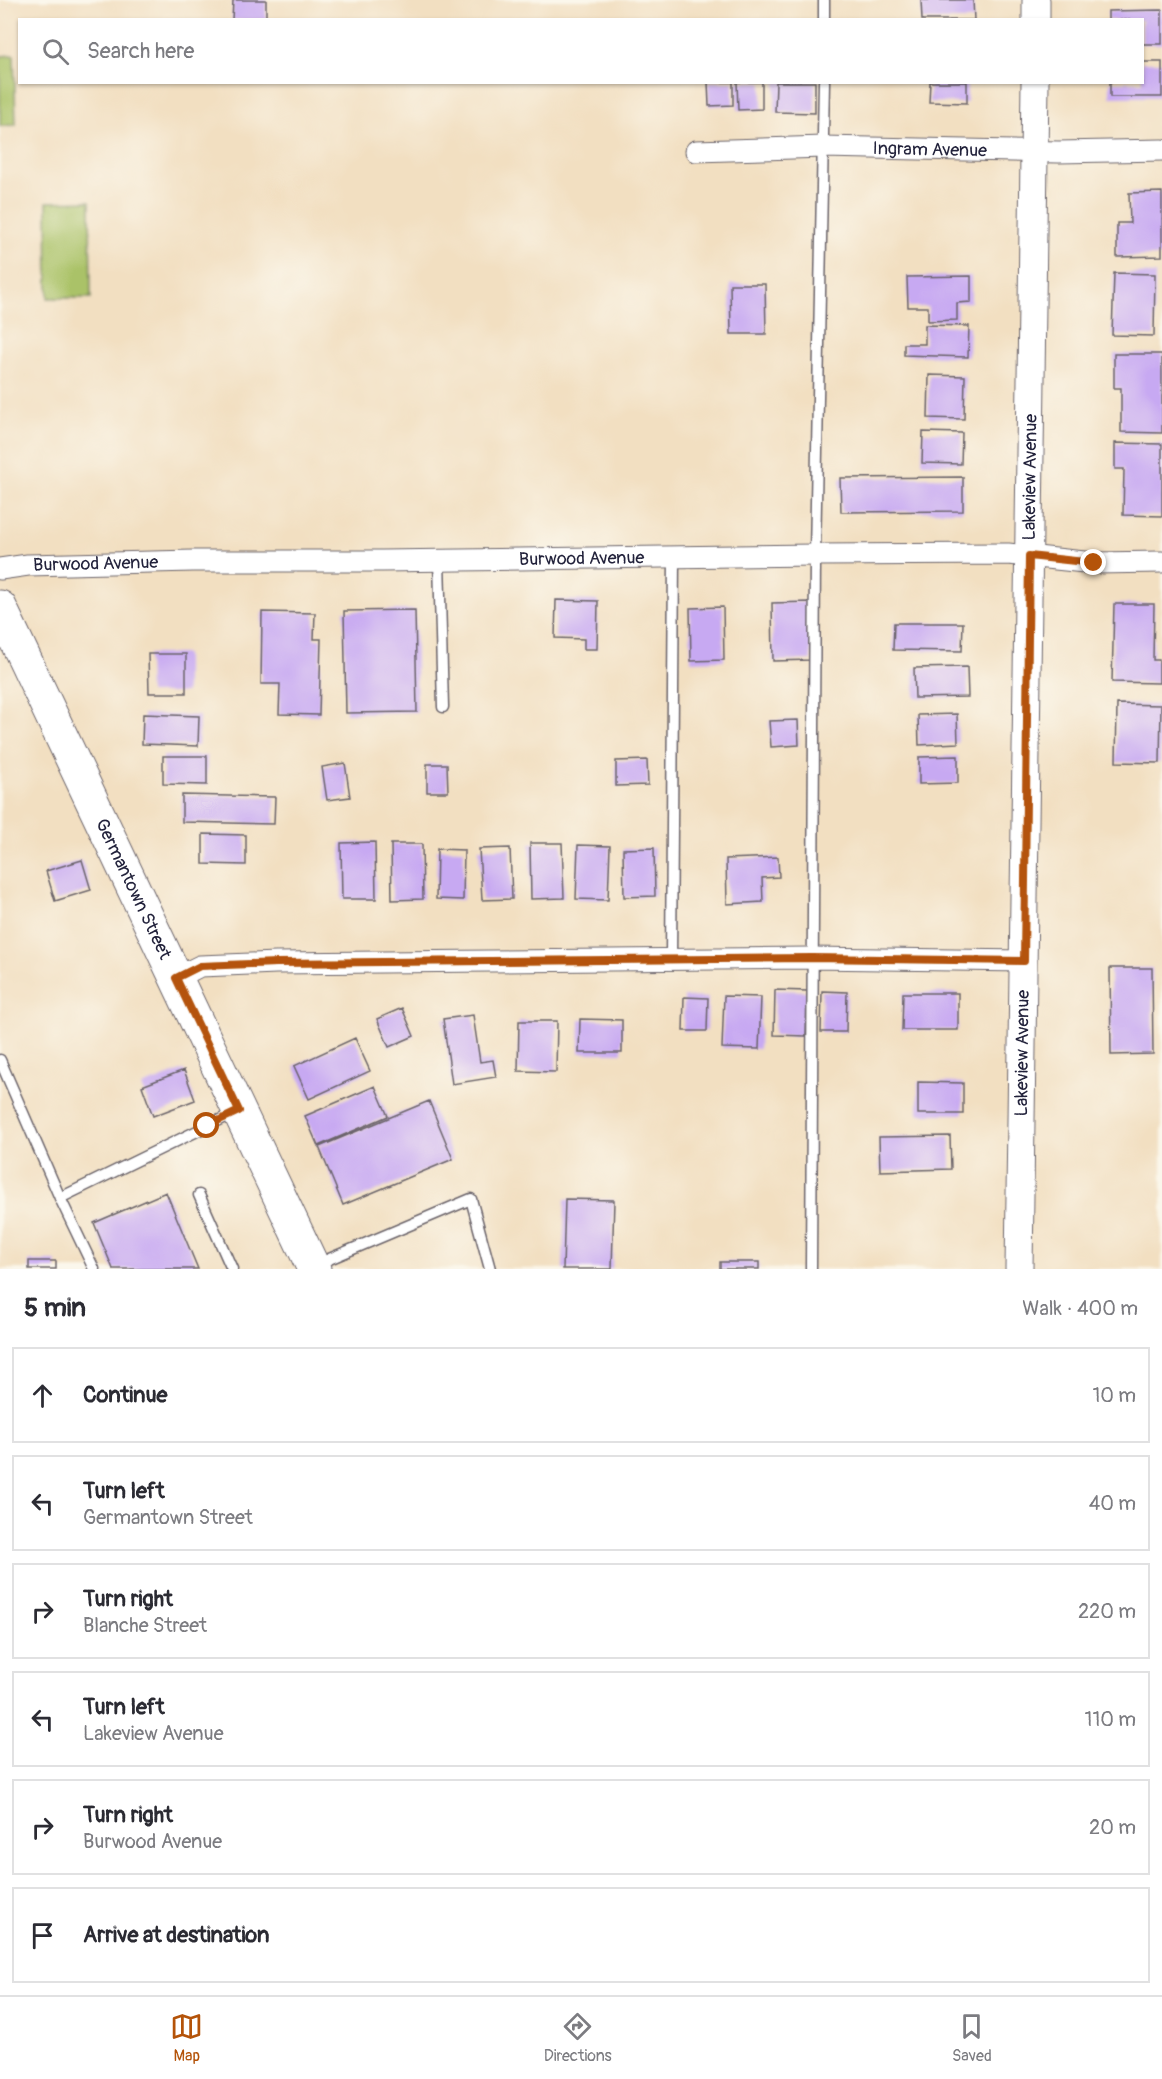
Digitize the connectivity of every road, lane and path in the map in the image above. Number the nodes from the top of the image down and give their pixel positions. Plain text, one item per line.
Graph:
1 (824, 0) edge
2 (1036, 0) edge
3 (824, 18) edge
4 (1036, 18) edge
5 (824, 84) edge
6 (1035, 84) edge
7 (823, 147) junction
8 (1034, 150) junction
9 (1162, 150) edge
10 (696, 151) dead end
11 (815, 555) junction
12 (1029, 556) junction
13 (674, 557) junction
14 (440, 560) junction
15 (1162, 562) edge
16 (0, 569) edge
17 (0, 607) edge
18 (443, 707) dead end
19 (812, 958) junction
20 (671, 960) junction
21 (1024, 961) junction
22 (176, 978) junction
23 (0, 1060) edge
24 (239, 1111) junction
25 (199, 1195) dead end
26 (60, 1198) junction
27 (313, 1268) edge
28 (491, 1268) edge
29 (94, 1269) edge
30 (232, 1269) edge
31 (812, 1269) edge
32 (1019, 1269) edge

1 - 3 lane
2 - 4 street
5 - 7 lane
6 - 8 street, Lakeview Avenue
7 - 8 street, Ingram Avenue
7 - 10 street, Ingram Avenue
7 - 11 lane
8 - 9 street, Ingram Avenue
8 - 12 street, Lakeview Avenue
11 - 12 street, Burwood Avenue
11 - 13 street, Burwood Avenue
11 - 19 lane
12 - 15 street, Burwood Avenue
12 - 21 street, Lakeview Avenue
13 - 14 street, Burwood Avenue
13 - 20 lane
14 - 16 street, Burwood Avenue
14 - 18 lane
17 - 22 main road, Germantown Street
19 - 20 street
19 - 21 street
19 - 31 lane
20 - 22 street
21 - 32 street, Lakeview Avenue
22 - 24 main road, Germantown Street
23 - 26 lane
24 - 26 lane
24 - 27 main road, Germantown Street
25 - 30 lane
26 - 29 lane
27 - 28 lane

